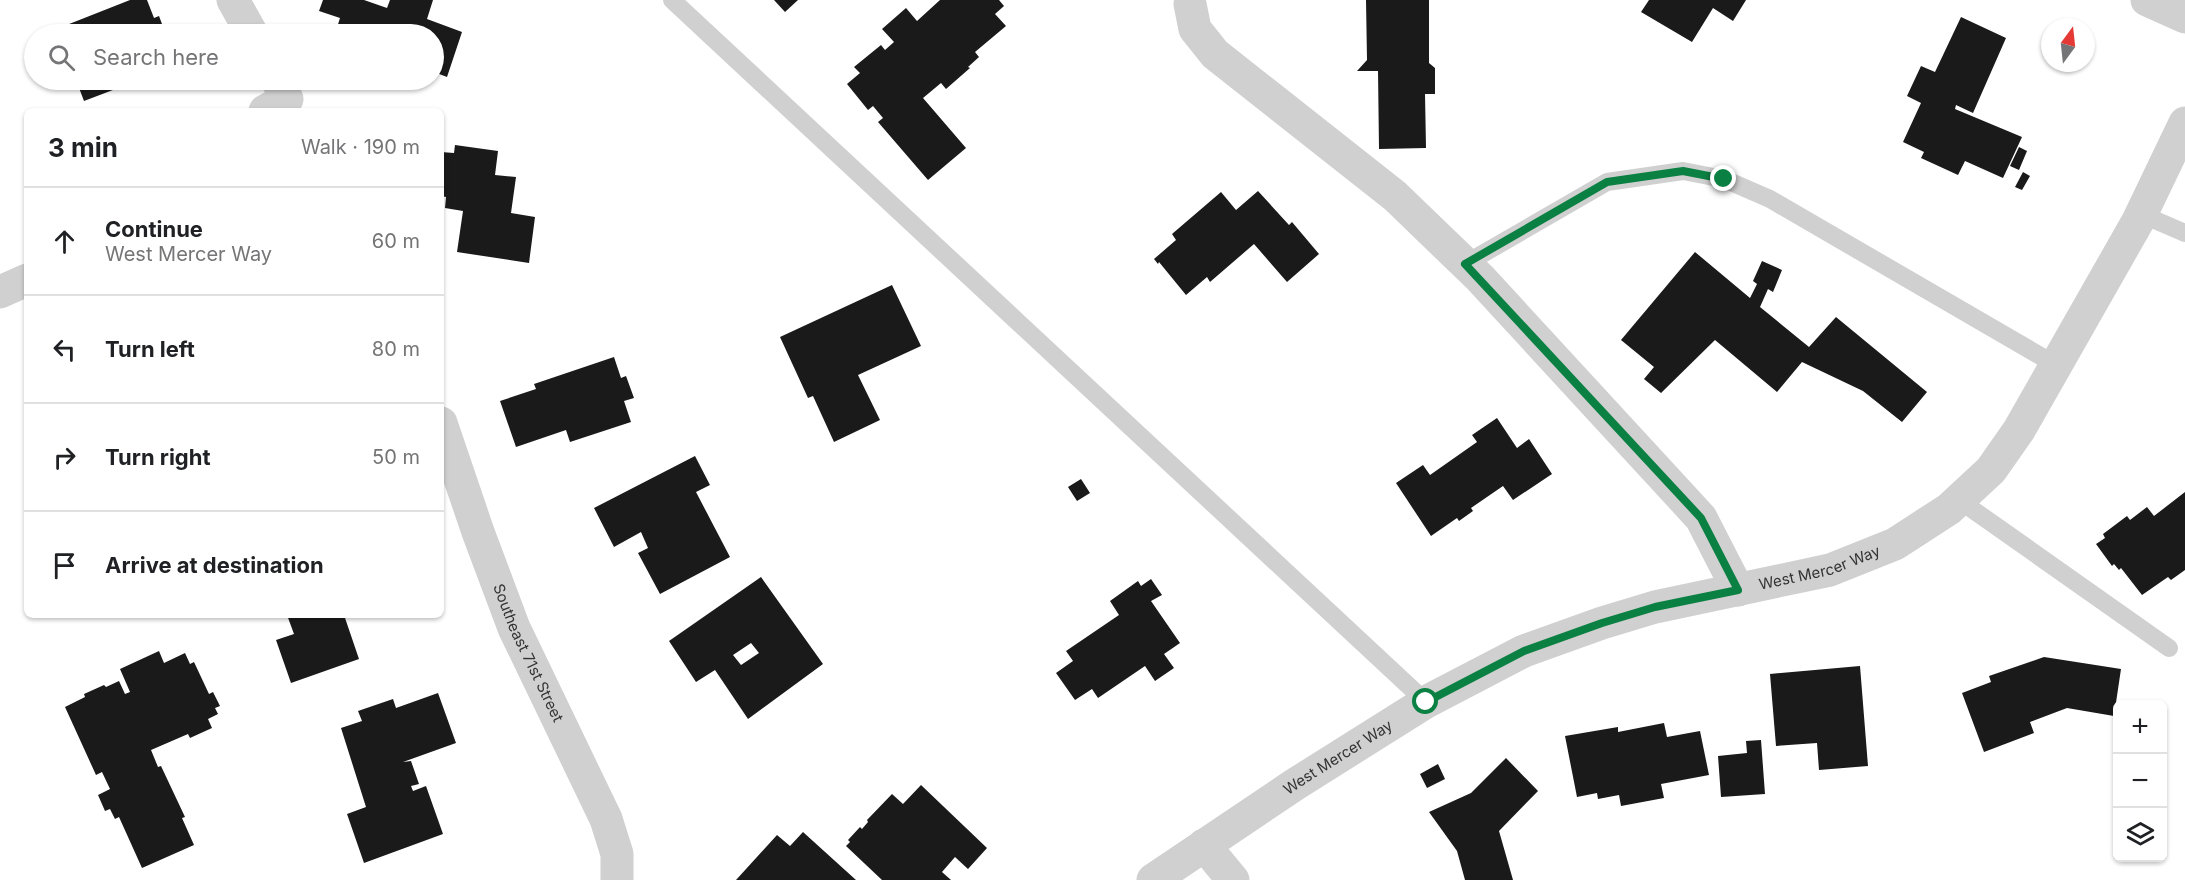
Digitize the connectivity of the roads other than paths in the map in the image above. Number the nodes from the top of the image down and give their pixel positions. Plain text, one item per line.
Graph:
1 (233, 0) edge
2 (672, 0) edge
3 (2147, 0) edge
4 (1191, 4) dead end
5 (2185, 17) edge
6 (246, 24) edge
7 (2185, 123) edge
8 (2141, 214) junction
9 (2185, 233) edge
10 (1465, 264) junction
11 (24, 281) edge
12 (0, 292) edge
13 (2056, 365) junction
14 (444, 432) edge
15 (1959, 500) junction
16 (1738, 590) junction
17 (2169, 648) dead end
18 (1426, 702) junction
19 (1204, 844) junction
20 (617, 880) edge
21 (1153, 880) edge
22 (1233, 880) edge

1 - 6 street
2 - 18 lane
3 - 5 street
4 - 10 street
7 - 8 street, West Mercer Way
8 - 9 lane
8 - 13 street, West Mercer Way
10 - 13 lane
10 - 16 street
11 - 12 street
13 - 15 street, West Mercer Way
14 - 20 street, Southeast 71st Street
15 - 16 street, West Mercer Way
15 - 17 lane
16 - 18 street, West Mercer Way
18 - 19 street, West Mercer Way
19 - 21 street, West Mercer Way
19 - 22 street

